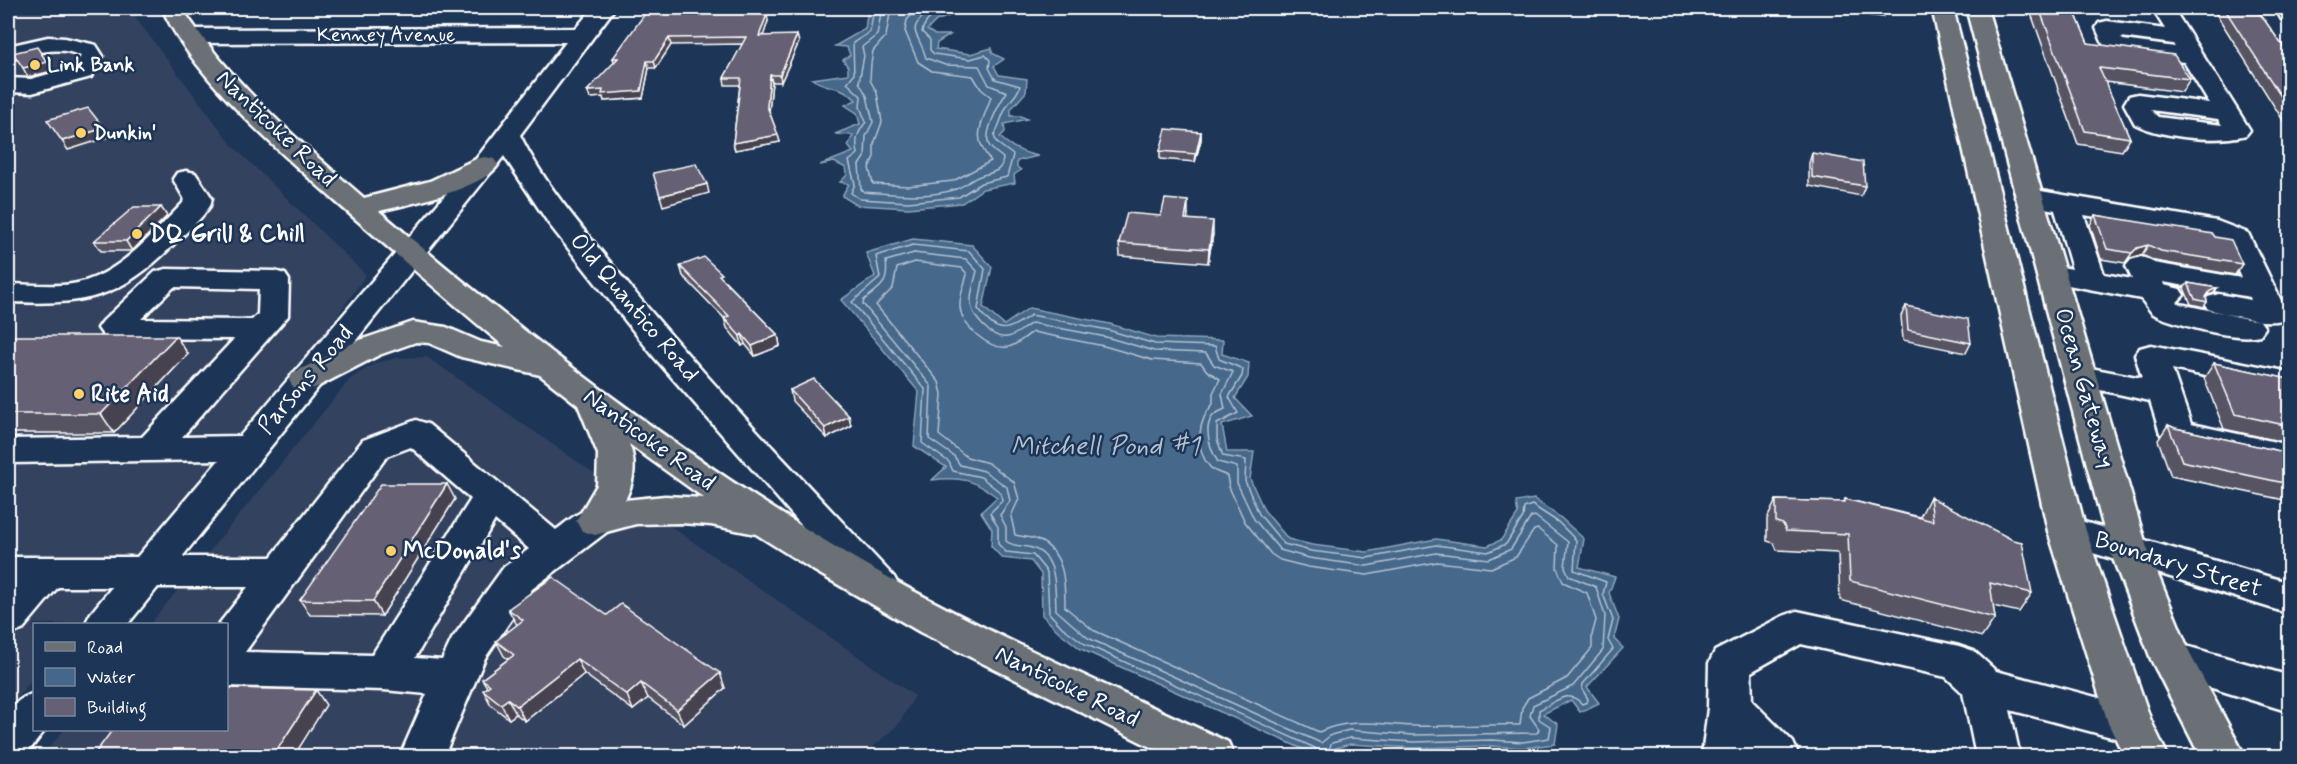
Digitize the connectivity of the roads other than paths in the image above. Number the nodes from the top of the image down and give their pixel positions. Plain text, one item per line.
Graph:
1 (172, 8) edge
2 (604, 8) edge
3 (1942, 8) edge
4 (1976, 8) edge
5 (2163, 8) edge
6 (2286, 8) edge
7 (2289, 15) edge
8 (582, 35) junction
9 (189, 36) junction
10 (13, 44) edge
11 (87, 63) junction
12 (53, 72) tunnel mouth
13 (15, 83) edge
14 (2227, 113) dead end
15 (507, 135) junction
16 (485, 165) junction
17 (186, 179) dead end
18 (2030, 197) junction
19 (2067, 204) junction
20 (358, 207) junction
21 (412, 254) junction
22 (2052, 274) junction
23 (2135, 275) junction
24 (2091, 281) junction
25 (8, 293) edge
26 (2188, 298) dead end
27 (2267, 302) junction
28 (2219, 303) dead end
29 (260, 330) dead end
30 (552, 368) junction
31 (2080, 376) junction
32 (305, 380) junction
33 (2289, 383) edge
34 (2163, 393) junction
35 (593, 401) junction
36 (248, 448) junction
37 (151, 449) junction
38 (8, 451) edge
39 (2289, 457) edge
40 (491, 496) junction
41 (595, 521) junction
42 (777, 529) junction
43 (2067, 531) junction
44 (2128, 548) junction
45 (555, 550) junction
46 (8, 572) edge
47 (48, 572) junction
48 (148, 572) junction
49 (281, 572) junction
50 (881, 590) junction
51 (2289, 599) edge
52 (8, 619) edge
53 (106, 623) edge
54 (228, 643) edge
55 (2172, 659) junction
56 (228, 669) edge
57 (384, 674) junction
58 (455, 679) junction
59 (1983, 685) junction
60 (2289, 694) edge
61 (1730, 708) junction
62 (33, 712) edge
63 (2138, 740) edge
64 (8, 745) edge
65 (1722, 755) edge
66 (422, 756) edge
67 (1212, 756) edge
68 (1777, 756) edge
69 (1998, 756) edge
70 (2223, 756) edge

1 - 9 main road, Nanticoke Road
2 - 8 street
3 - 43 main road, Ocean Gateway
4 - 18 main road, Ocean Gateway
5 - 14 street
6 - 7 street
8 - 9 street, Kenney Avenue
8 - 15 street
9 - 20 main road, Nanticoke Road
10 - 11 street
11 - 12 street
11 - 13 street
15 - 16 street, Parsons Road
15 - 50 street, Old Quantico Road
16 - 20 main road
16 - 21 street, Parsons Road
17 - 25 street
18 - 19 street
18 - 22 main road, Ocean Gateway
19 - 24 street
19 - 27 street
20 - 21 main road, Nanticoke Road
21 - 30 main road, Nanticoke Road
21 - 32 street, Parsons Road
22 - 24 street
22 - 31 main road, Ocean Gateway
23 - 24 street
23 - 26 street
23 - 27 street
23 - 27 street
27 - 28 street
29 - 37 street
30 - 32 main road
30 - 35 main road, Nanticoke Road
31 - 34 street
31 - 44 main road, Ocean Gateway
32 - 36 street, Parsons Road
33 - 34 street
34 - 39 street
35 - 41 main road
35 - 42 main road, Nanticoke Road
36 - 37 street
36 - 48 street, Parsons Road
37 - 38 street
40 - 45 street
40 - 49 street
40 - 57 street
41 - 42 main road
41 - 45 street
42 - 50 main road, Nanticoke Road
43 - 44 street, Boundary Street
43 - 63 main road, Ocean Gateway
44 - 51 street, Boundary Street
44 - 55 main road, Ocean Gateway
45 - 58 street
46 - 47 street
47 - 48 street
47 - 52 street
48 - 49 street
48 - 53 street, Parsons Road
49 - 54 street
50 - 67 main road, Nanticoke Road
55 - 60 street
55 - 70 main road, Ocean Gateway
56 - 57 street
57 - 58 street
58 - 66 street
59 - 61 street
59 - 63 street
59 - 69 street
61 - 65 street
61 - 68 street
62 - 64 street

